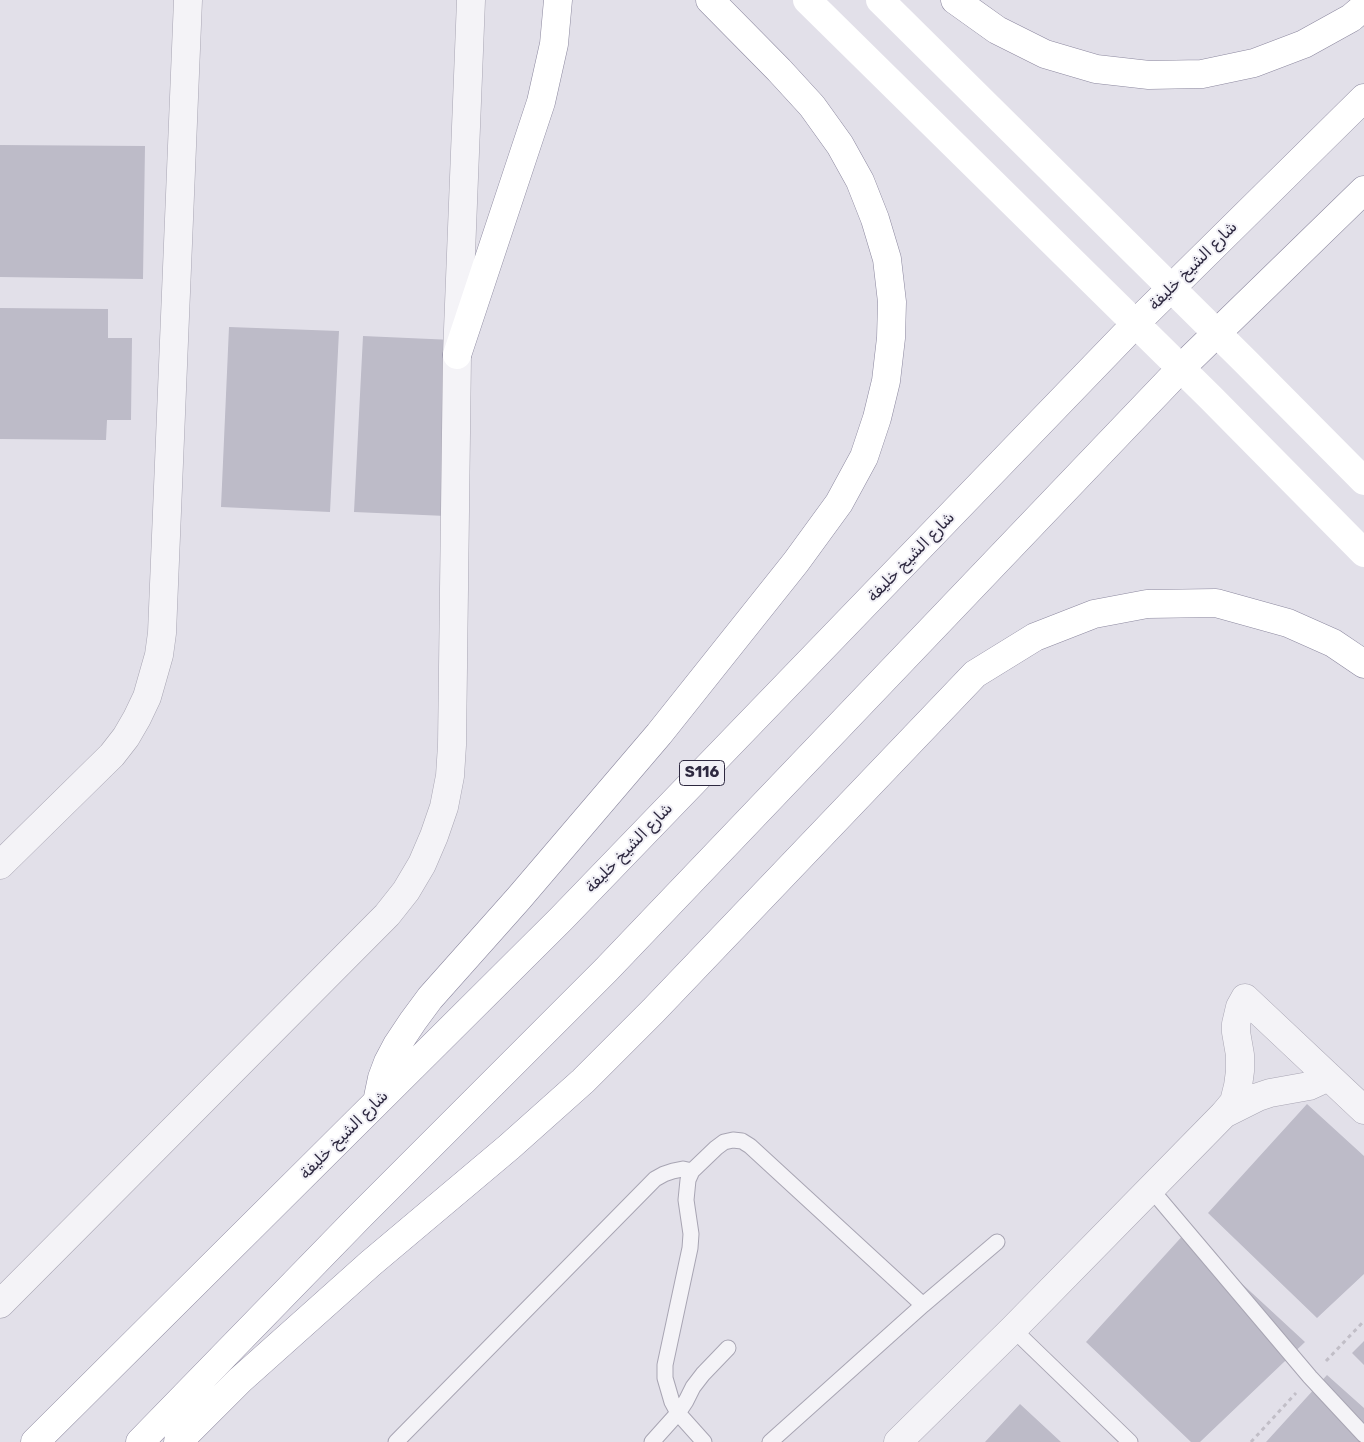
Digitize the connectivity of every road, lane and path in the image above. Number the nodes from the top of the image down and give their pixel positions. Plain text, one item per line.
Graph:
1 (188, 0) edge
2 (471, 0) edge
3 (558, 0) edge
4 (710, 0) edge
5 (807, 0) edge
6 (880, 0) edge
7 (955, 0) edge
8 (1364, 7) edge
9 (1364, 98) edge
10 (1364, 190) edge
11 (457, 355) junction
12 (1364, 481) edge
13 (1364, 553) edge
14 (1364, 664) edge
15 (0, 865) edge
16 (1328, 1076) junction
17 (377, 1102) junction
18 (1364, 1110) edge
19 (1224, 1114) junction
20 (692, 1171) junction
21 (1150, 1188) junction
22 (997, 1242) dead end
23 (0, 1304) edge
24 (923, 1305) junction
25 (1013, 1329) junction
26 (728, 1348) dead end
27 (678, 1413) junction
28 (1364, 1435) edge
29 (35, 1442) edge
30 (140, 1442) edge
31 (178, 1442) edge
32 (396, 1442) edge
33 (652, 1442) edge
34 (704, 1442) edge
35 (770, 1442) edge
36 (898, 1442) edge
37 (1130, 1442) edge

1 - 15 street
2 - 11 street
3 - 11 main road
4 - 17 main road
5 - 13 main road, bridge
6 - 12 main road, bridge
7 - 8 main road
9 - 17 main road, شارع الشيخ خليفة / S116
10 - 30 main road
11 - 23 street
14 - 31 main road
16 - 18 street
16 - 19 street
16 - 19 street
17 - 29 main road, شارع الشيخ خليفة / S116
19 - 21 street
20 - 24 lane
20 - 27 lane
20 - 32 lane
21 - 25 street
21 - 28 lane
22 - 24 lane
24 - 35 lane
25 - 36 street
25 - 37 lane
26 - 27 lane
27 - 33 lane
27 - 34 lane

